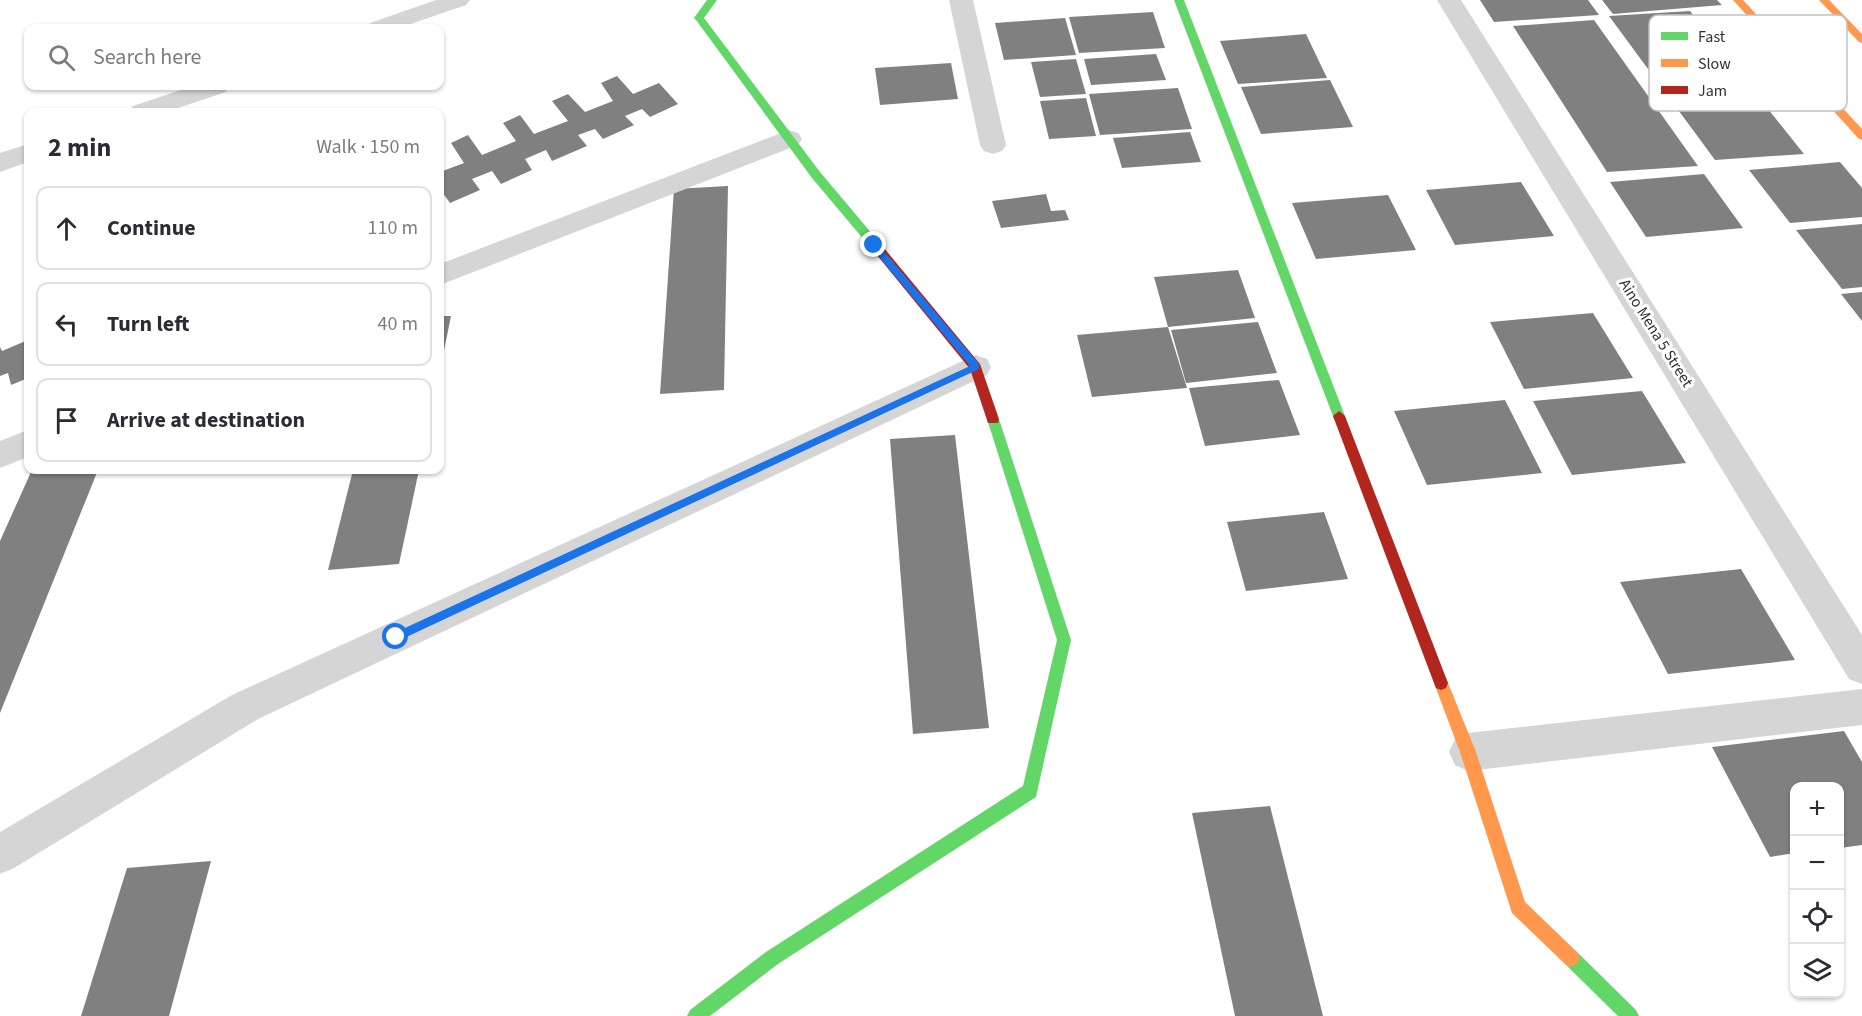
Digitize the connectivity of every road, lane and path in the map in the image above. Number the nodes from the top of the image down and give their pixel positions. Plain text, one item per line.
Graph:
1 (458, 0) edge
2 (712, 0) edge
3 (961, 0) edge
4 (1179, 0) edge
5 (1449, 0) edge
6 (1738, 0) edge
7 (1824, 0) edge
8 (1752, 15) edge
9 (1838, 15) edge
10 (389, 24) edge
11 (1847, 24) edge
12 (1862, 40) edge
13 (206, 90) edge
14 (154, 108) edge
15 (1839, 111) edge
16 (1862, 136) edge
17 (789, 139) junction
18 (993, 145) dead end
19 (24, 154) edge
20 (0, 163) edge
21 (444, 273) edge
22 (976, 367) junction
23 (24, 444) edge
24 (0, 454) edge
25 (1862, 667) edge
26 (1862, 707) edge
27 (1468, 752) junction
28 (0, 854) edge
29 (696, 1016) edge
30 (1630, 1016) edge

1 - 10 street
2 - 17 street
3 - 18 street
4 - 27 street
5 - 25 street, Aino Mena 5 Street
6 - 8 street
7 - 9 street
11 - 12 street
13 - 14 street
15 - 16 street
17 - 21 street
17 - 22 street
19 - 20 street
22 - 28 street
22 - 29 street
23 - 24 street
26 - 27 street
27 - 30 street

